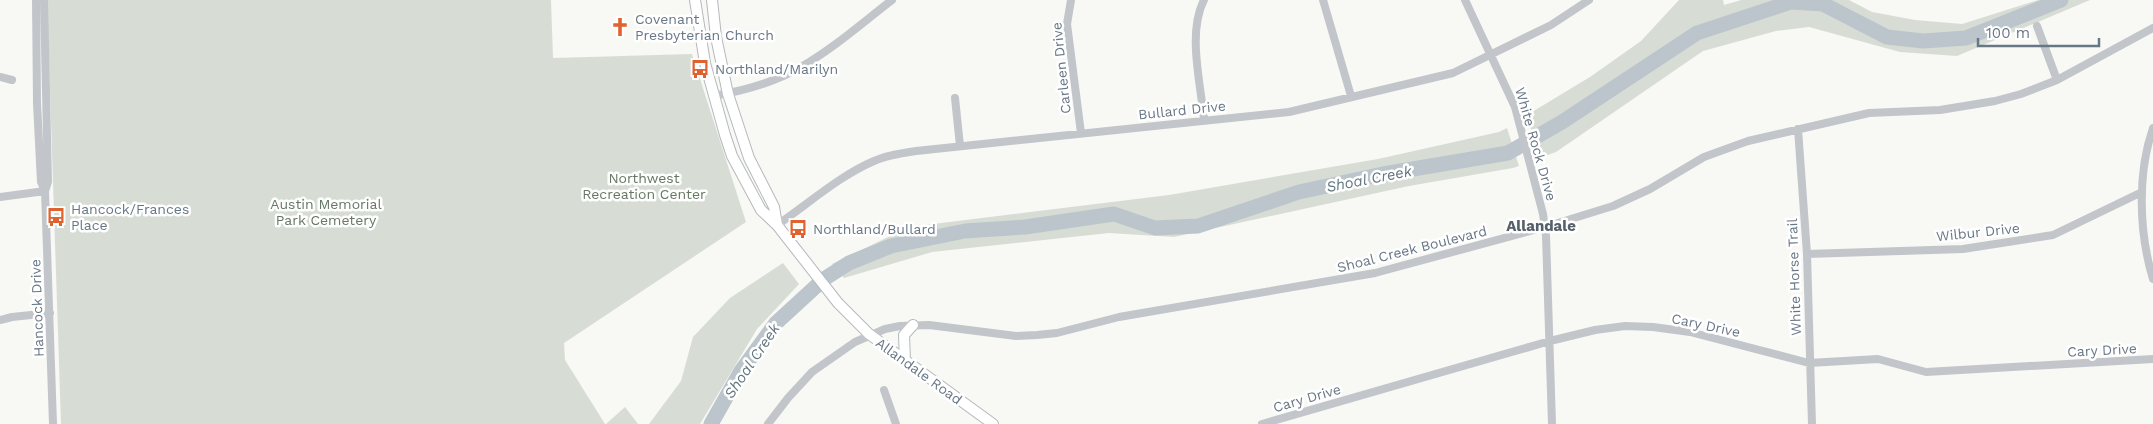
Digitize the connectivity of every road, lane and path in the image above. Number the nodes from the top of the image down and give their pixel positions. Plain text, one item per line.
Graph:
1 (36, 0) edge
2 (44, 0) edge
3 (695, 0) edge
4 (712, 0) edge
5 (892, 0) edge
6 (1071, 0) edge
7 (1204, 0) edge
8 (1323, 0) edge
9 (1466, 0) edge
10 (1589, 0) edge
11 (2036, 26) dead end
12 (2153, 28) edge
13 (1492, 55) junction
14 (0, 77) edge
15 (12, 80) dead end
16 (2057, 80) junction
17 (728, 94) junction
18 (713, 96) junction
19 (1351, 96) junction
20 (955, 98) dead end
21 (42, 103) junction
22 (1204, 120) junction
23 (1798, 128) junction
24 (2153, 128) edge
25 (1081, 133) junction
26 (960, 146) junction
27 (2144, 174) junction
28 (2153, 174) edge
29 (45, 191) junction
30 (2142, 192) junction
31 (0, 197) edge
32 (777, 226) junction
33 (1545, 227) junction
34 (1807, 254) junction
35 (2153, 279) edge
36 (50, 313) junction
37 (0, 320) edge
38 (913, 325) junction
39 (869, 334) junction
40 (1550, 341) junction
41 (2153, 359) edge
42 (905, 361) junction
43 (1809, 363) junction
44 (884, 390) dead end
45 (52, 424) edge
46 (768, 424) edge
47 (896, 424) edge
48 (994, 424) edge
49 (1262, 424) edge
50 (1552, 424) edge
51 (1812, 424) edge

1 - 21 street, Hancock Drive
2 - 21 street, Hancock Drive
3 - 18 main road, Allandale Road
4 - 17 main road
5 - 17 street
6 - 25 street, Carleen Drive
7 - 22 street
8 - 19 street
9 - 13 street, White Rock Drive
10 - 13 street, Bullard Drive
11 - 16 street
12 - 16 street, Shoal Creek Boulevard
13 - 19 street, Bullard Drive
13 - 33 street, White Rock Drive
14 - 15 street
16 - 23 street, Shoal Creek Boulevard
17 - 18 street
17 - 32 main road
18 - 32 main road, Allandale Road
19 - 22 street, Bullard Drive
20 - 26 street
21 - 29 street, Hancock Drive
22 - 25 street, Bullard Drive
23 - 33 street, Shoal Creek Boulevard
23 - 34 street, White Horse Trail
24 - 27 street
25 - 26 street, Bullard Drive
26 - 32 street, Bullard Drive
27 - 28 street
27 - 30 street
29 - 31 street
29 - 36 street, Hancock Drive
30 - 34 street, Wilbur Drive
30 - 35 street
32 - 39 main road, Allandale Road
33 - 38 street, Shoal Creek Boulevard
33 - 40 street, White Rock Drive
34 - 43 street, White Horse Trail
36 - 37 street
36 - 45 street, Hancock Drive
38 - 39 street, Shoal Creek Boulevard
38 - 42 main road
39 - 42 main road, Allandale Road
39 - 46 street, Shoal Creek Boulevard
40 - 43 street, Cary Drive
40 - 49 street, Cary Drive
40 - 50 street, White Rock Drive
41 - 43 street, Cary Drive
42 - 48 main road, Allandale Road
43 - 51 street, White Horse Trail
44 - 47 street

